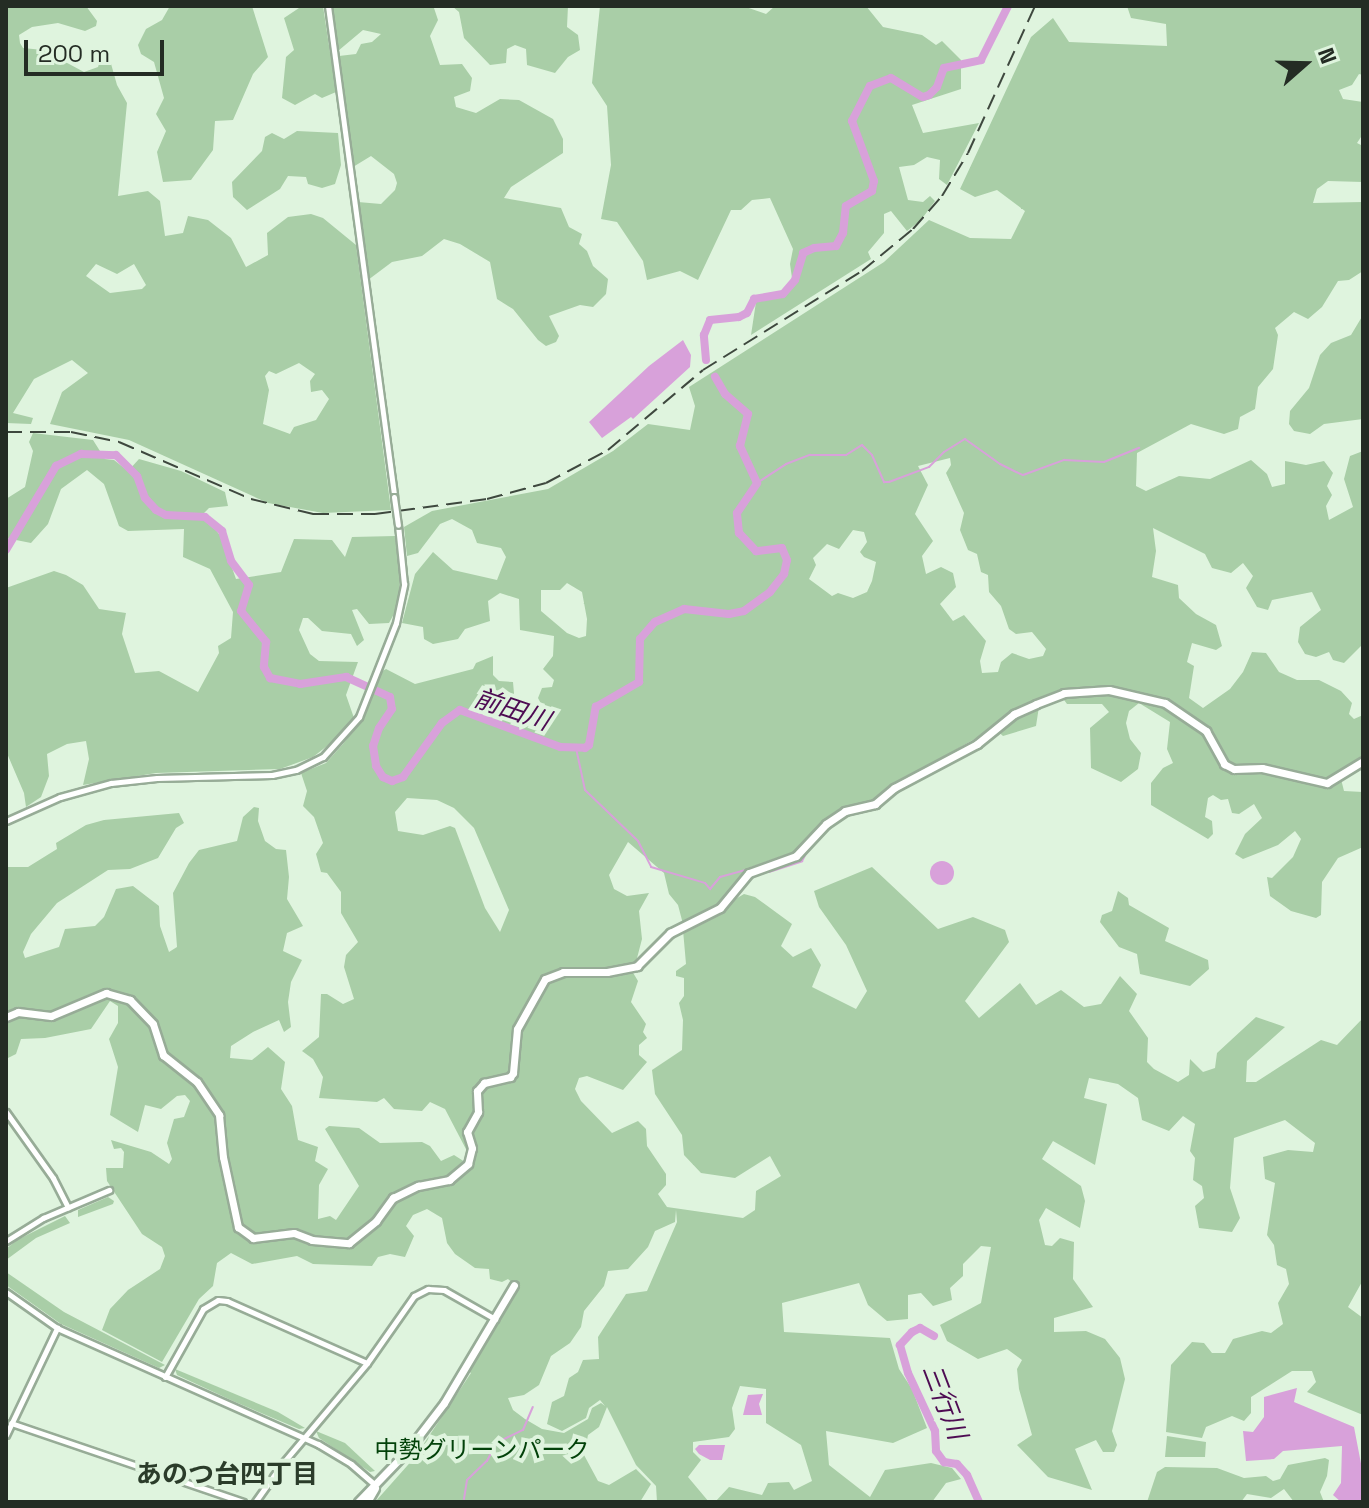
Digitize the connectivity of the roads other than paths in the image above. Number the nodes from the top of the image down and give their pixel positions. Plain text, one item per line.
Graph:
1 (328, 6) edge
2 (1363, 761) edge
3 (6, 821) edge
4 (6, 1017) edge
5 (6, 1112) edge
6 (109, 1190) dead end
7 (68, 1207) junction
8 (6, 1241) edge
9 (514, 1285) dead end
10 (6, 1292) edge
11 (495, 1319) junction
12 (57, 1328) junction
13 (367, 1363) junction
14 (165, 1377) junction
15 (11, 1423) junction
16 (6, 1435) edge
17 (304, 1438) junction
18 (376, 1486) junction
19 (243, 1502) edge
20 (255, 1502) edge
21 (358, 1502) edge
22 (367, 1502) edge

1 - 3 street, bridge
2 - 4 main road
5 - 7 street
6 - 7 street
7 - 8 street
9 - 11 main road
10 - 12 street
11 - 13 street
11 - 18 main road
12 - 14 street
12 - 15 street
13 - 14 street
13 - 17 street
14 - 17 street
15 - 16 street
15 - 19 street
17 - 18 street
17 - 20 street
18 - 21 main road
18 - 22 main road

